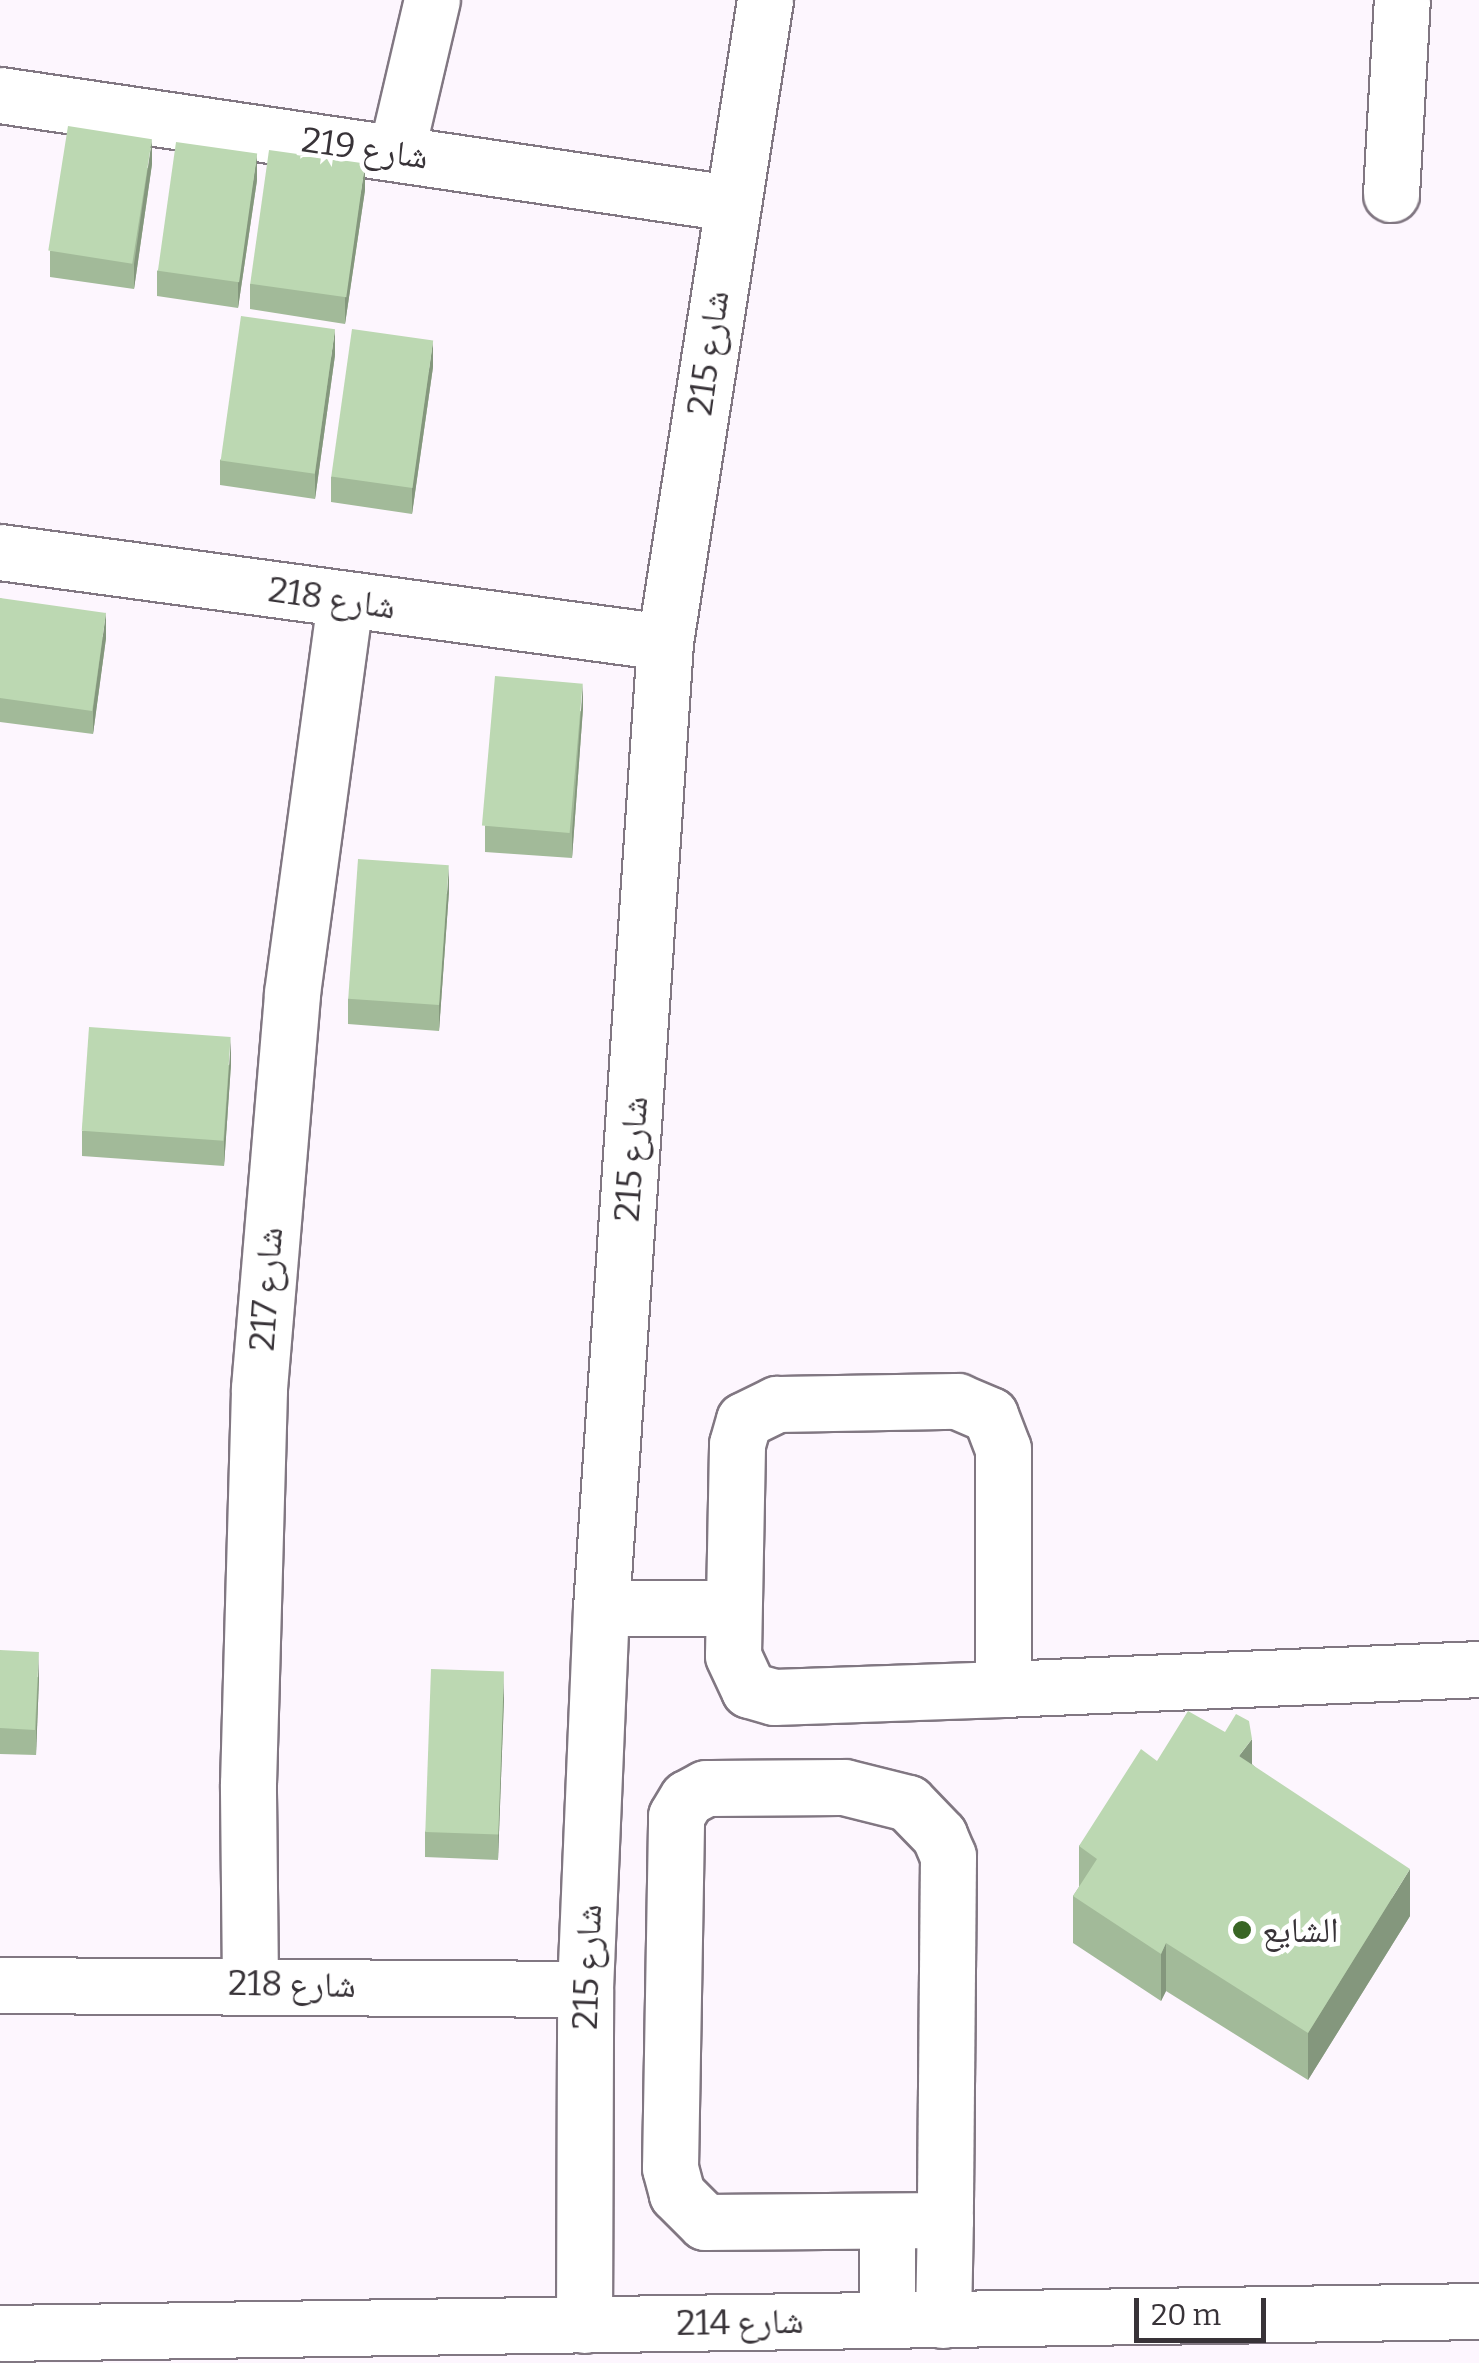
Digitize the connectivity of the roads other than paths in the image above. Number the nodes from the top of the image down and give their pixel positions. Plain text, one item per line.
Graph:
1 (432, 0) edge
2 (765, 0) edge
3 (1402, 0) edge
4 (0, 95) edge
5 (396, 153) junction
6 (1391, 194) dead end
7 (730, 203) junction
8 (0, 552) edge
9 (345, 600) junction
10 (665, 642) junction
11 (601, 1608) junction
12 (733, 1608) junction
13 (1479, 1670) edge
14 (1003, 1689) junction
15 (250, 1983) junction
16 (0, 1986) edge
17 (585, 1989) junction
18 (945, 2220) junction
19 (887, 2221) junction
20 (1479, 2311) edge
21 (887, 2320) junction
22 (942, 2320) junction
23 (584, 2325) junction
24 (0, 2333) edge
25 (1034, 2341) edge

1 - 5 street
2 - 7 street, شارع 215
3 - 6 street
4 - 5 street, شارع 219
5 - 7 street, شارع 219
7 - 10 street, شارع 215
8 - 9 street, شارع 218
9 - 10 street, شارع 218
9 - 15 street, شارع 217
10 - 11 street, شارع 215
11 - 12 street
11 - 17 street, شارع 215
12 - 14 street
12 - 14 street
13 - 14 street
15 - 16 street, شارع 218
15 - 17 street, شارع 218
17 - 23 street, شارع 215
18 - 19 street
18 - 19 street
18 - 22 street
19 - 21 street
20 - 25 street, شارع 214
21 - 22 street, شارع 214
21 - 23 street, شارع 214
22 - 25 street, شارع 214
23 - 24 street, شارع 214

